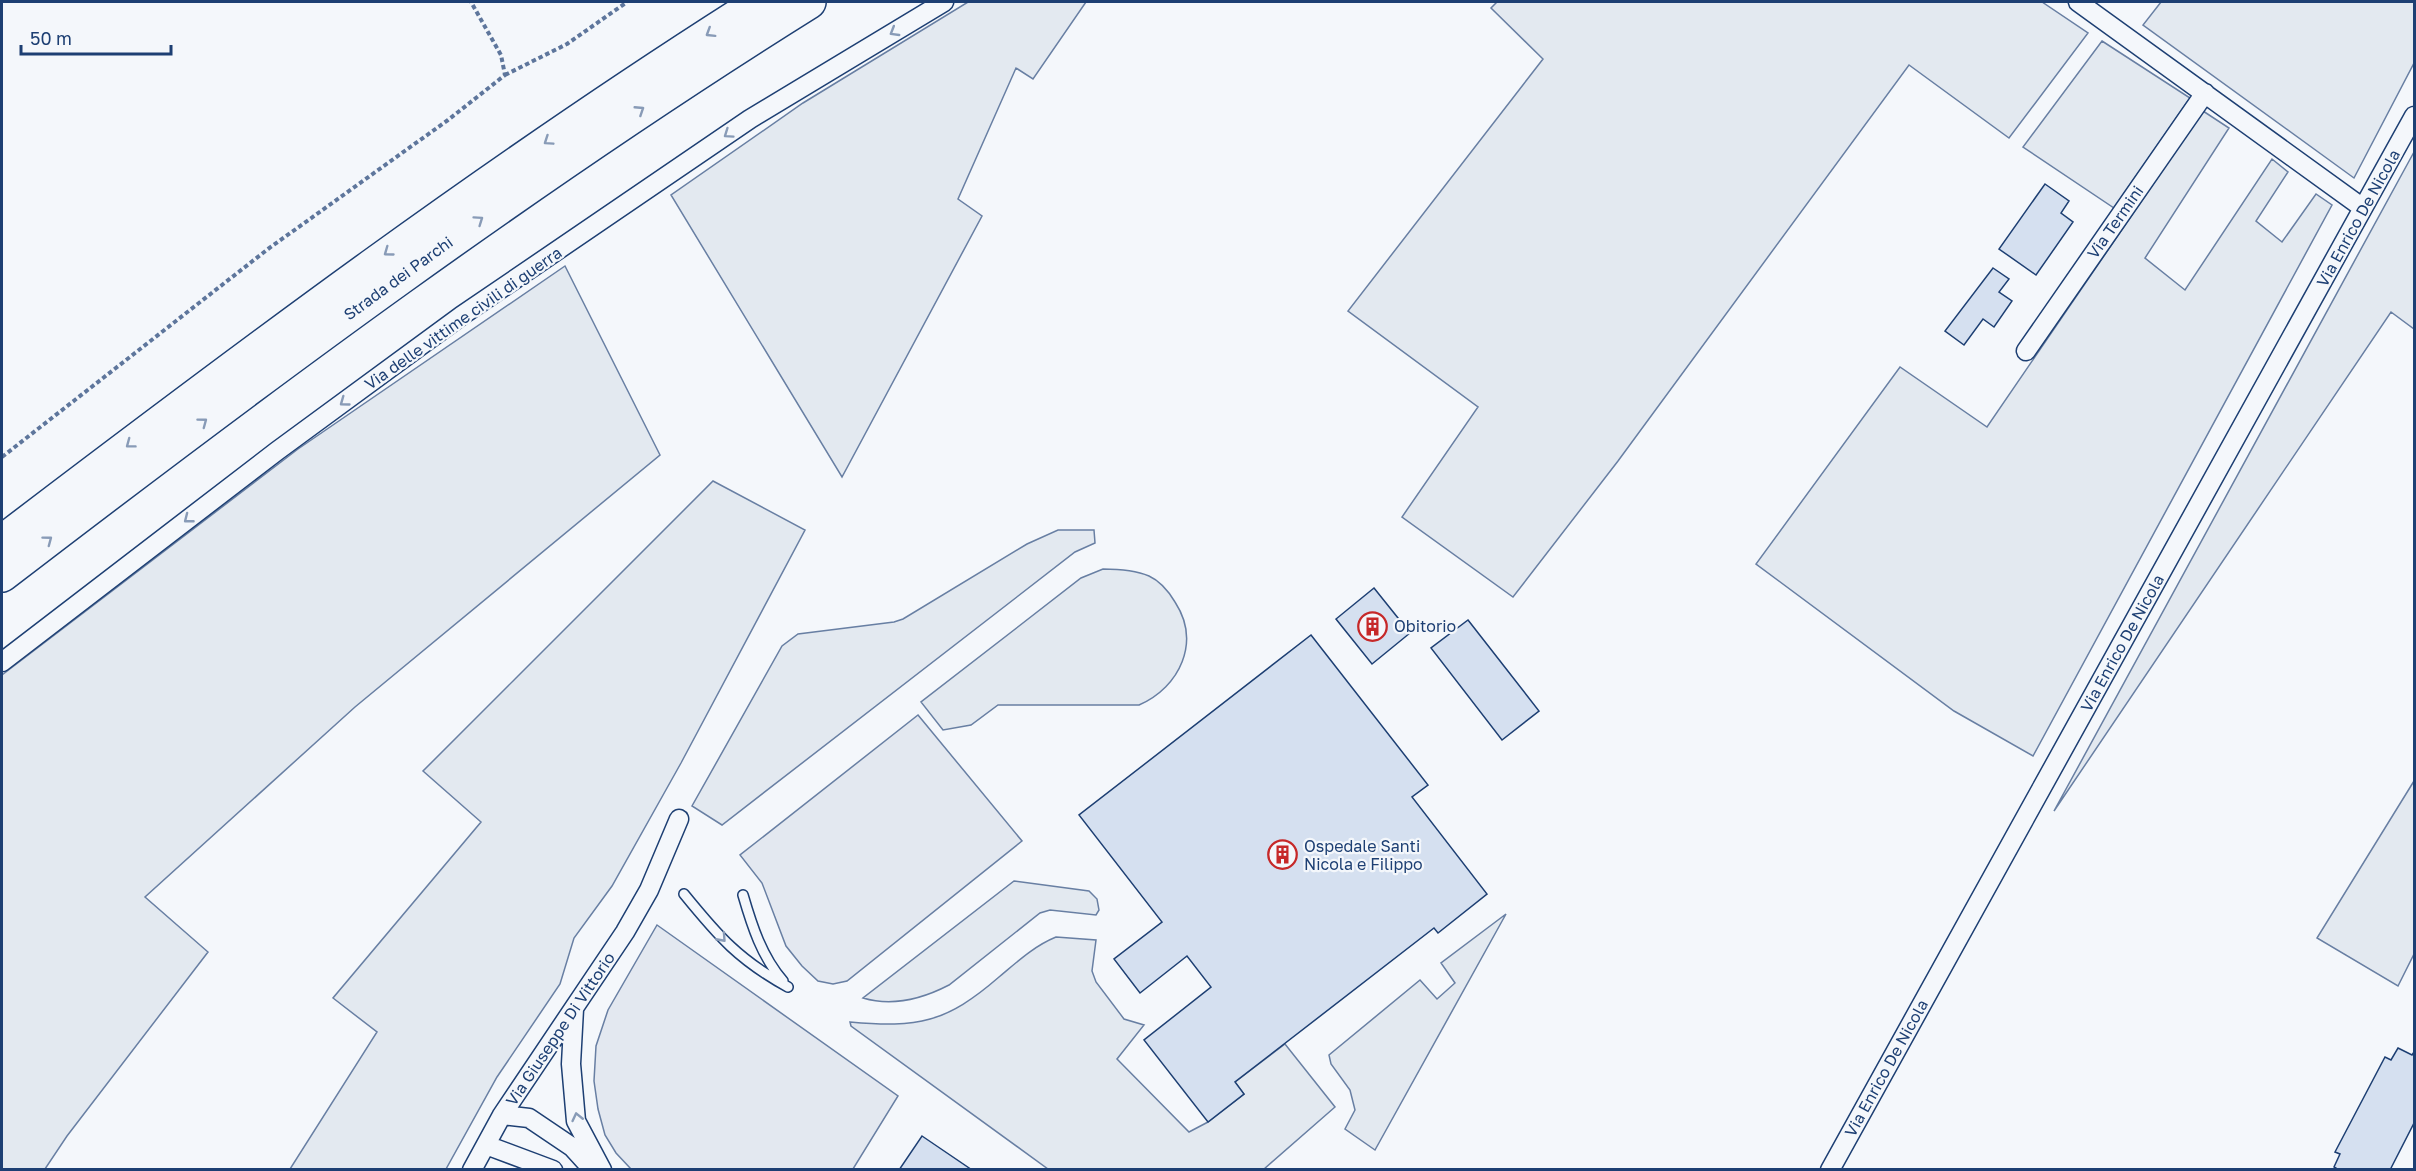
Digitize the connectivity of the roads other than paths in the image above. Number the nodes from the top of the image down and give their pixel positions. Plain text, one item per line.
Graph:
1 (760, 2) edge
2 (809, 2) edge
3 (944, 2) edge
4 (2078, 2) edge
5 (2205, 93) junction
6 (2415, 116) edge
7 (2364, 208) junction
8 (2026, 351) dead end
9 (2, 542) edge
10 (2, 575) edge
11 (2, 662) edge
12 (679, 819) dead end
13 (684, 894) dead end
14 (743, 895) dead end
15 (574, 1007) junction
16 (502, 1115) junction
17 (486, 1144) junction
18 (472, 1170) edge
19 (552, 1170) edge
20 (592, 1170) edge
21 (602, 1170) edge
22 (1830, 1170) edge

1 -> 9 highway, Strada dei Parchi
10 -> 2 highway, Strada dei Parchi
3 -> 11 street, Via delle vittime civili di guerra
4 - 5 street
5 - 7 street
5 - 8 street, Via Termini
6 - 7 street, Via Enrico De Nicola
7 - 22 street, Via Enrico De Nicola
12 - 15 street, Via Giuseppe Di Vittorio
13 -> 14 lane
15 - 16 street, Via Giuseppe Di Vittorio
21 -> 15 street
16 - 17 street, Via Giuseppe Di Vittorio
16 - 20 street
17 - 18 street, Via Giuseppe Di Vittorio
17 - 19 street

